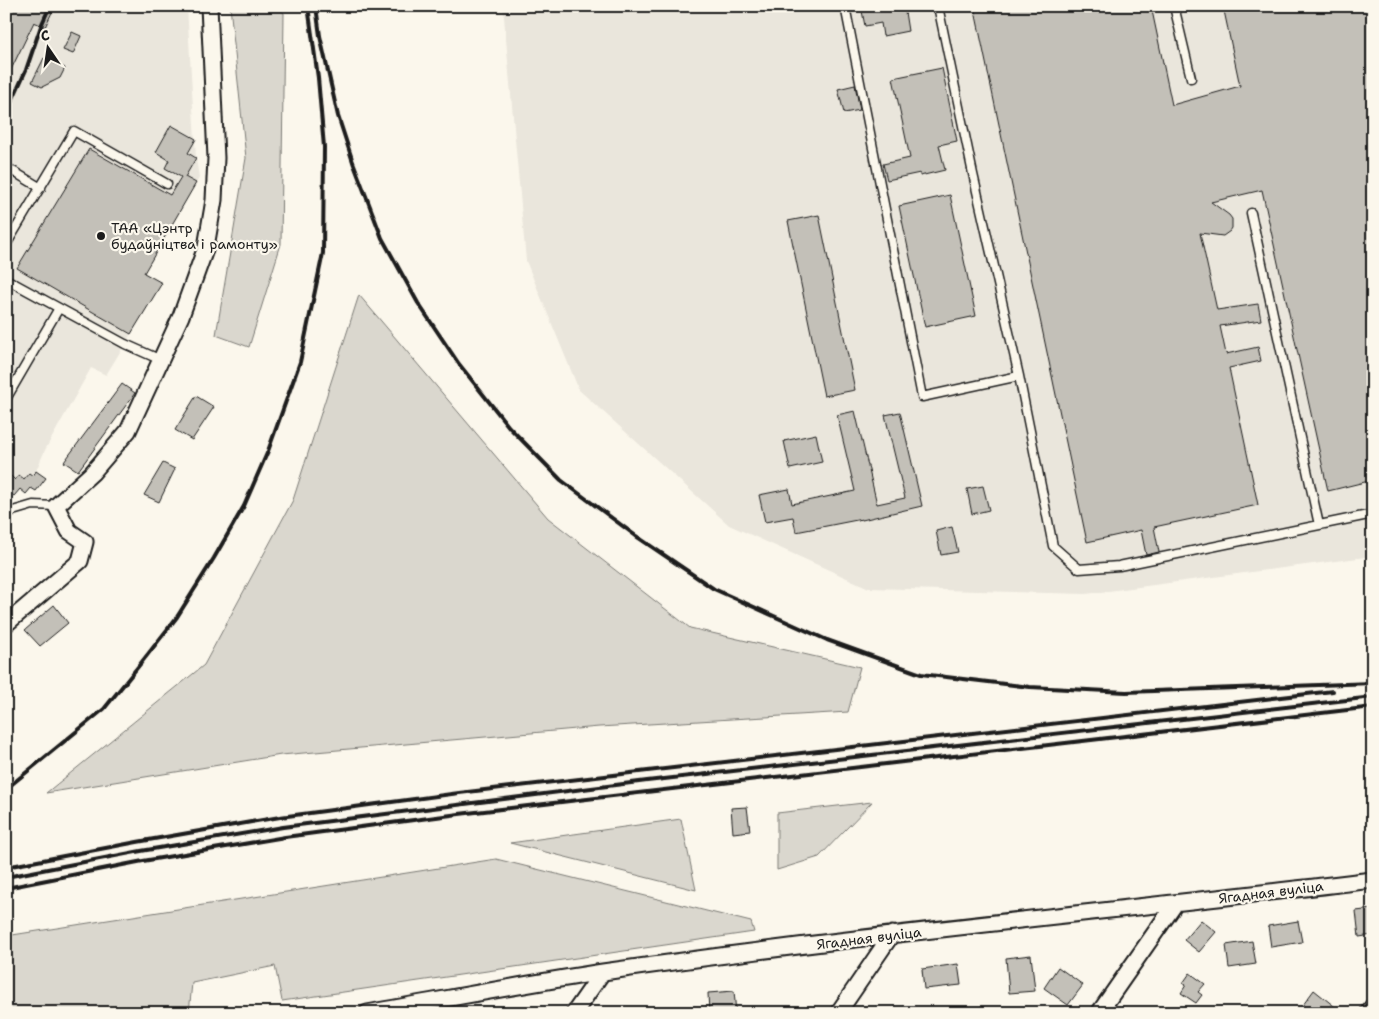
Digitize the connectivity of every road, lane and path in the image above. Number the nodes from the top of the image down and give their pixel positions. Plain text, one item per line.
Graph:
1 (209, 6) edge
2 (845, 6) edge
3 (938, 6) edge
4 (1174, 6) edge
5 (1191, 78) dead end
6 (6, 167) edge
7 (167, 184) dead end
8 (41, 188) junction
9 (1252, 213) dead end
10 (6, 245) edge
11 (6, 279) edge
12 (59, 308) junction
13 (161, 360) junction
14 (1019, 376) junction
15 (6, 399) edge
16 (56, 506) junction
17 (6, 513) edge
18 (1373, 514) edge
19 (1318, 525) junction
20 (6, 624) edge
21 (1373, 880) edge
22 (1175, 904) junction
23 (892, 934) junction
24 (602, 972) junction
25 (1373, 1006) edge
26 (367, 1013) edge
27 (574, 1013) edge
28 (838, 1013) edge
29 (1099, 1013) edge
30 (1368, 1013) edge

1 - 13 street
2 - 14 lane
3 - 14 lane
4 - 5 lane
6 - 8 lane
7 - 8 lane
8 - 10 lane
9 - 19 lane
11 - 12 lane
12 - 13 lane
12 - 15 lane
13 - 16 street
14 - 19 lane
16 - 17 lane
16 - 20 street
18 - 19 lane
21 - 22 street, Ягадная вуліца
22 - 23 street, Ягадная вуліца
22 - 29 street
23 - 24 street, Ягадная вуліца
23 - 28 street
24 - 26 street, Ягадная вуліца
24 - 27 street
25 - 30 street

